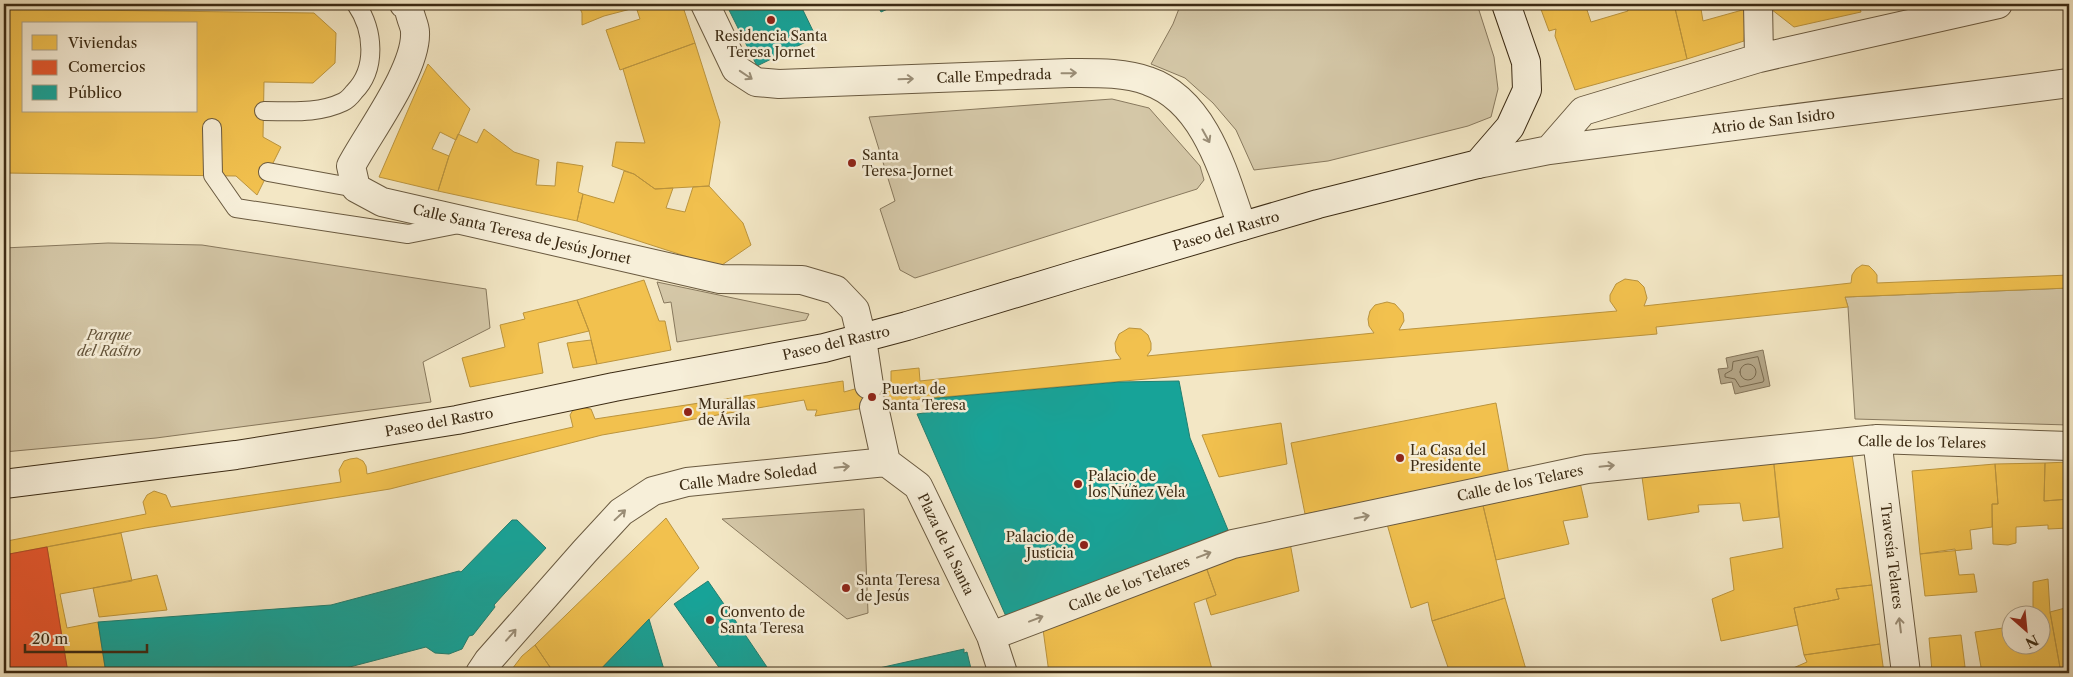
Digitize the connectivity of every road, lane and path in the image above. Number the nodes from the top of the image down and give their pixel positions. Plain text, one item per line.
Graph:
1 (356, 4) edge
2 (404, 4) edge
3 (705, 4) edge
4 (1506, 4) edge
5 (1758, 4) edge
6 (1998, 4) edge
7 (1759, 58) junction
8 (2069, 84) edge
9 (264, 111) dead end
10 (212, 128) dead end
11 (1549, 150) junction
12 (1478, 164) junction
13 (268, 172) dead end
14 (356, 188) junction
15 (467, 222) junction
16 (1242, 226) junction
17 (862, 339) junction
18 (1877, 439) junction
19 (2069, 446) edge
20 (886, 462) junction
21 (4, 484) edge
22 (991, 636) junction
23 (480, 673) edge
24 (1004, 673) edge
25 (1906, 673) edge

1 - 9 lane
2 - 14 street
3 -> 16 street, Calle Empedrada
4 - 12 street
5 - 7 street
6 - 7 street
7 - 11 street
8 - 11 street, Atrio de San Isidro
10 - 15 lane
11 - 12 street, Atrio de San Isidro
12 - 16 street, Paseo del Rastro
13 - 14 lane
14 - 15 street, Calle Santa Teresa de Jesús Jornet
15 - 17 street, Calle Santa Teresa de Jesús Jornet
16 - 17 street, Paseo del Rastro
17 - 20 street
17 - 21 street, Paseo del Rastro
18 - 19 street, Calle de los Telares
22 -> 18 street, Calle de los Telares
25 -> 18 street, Travesía Telares
20 - 22 street, Plaza de la Santa
23 -> 20 street, Calle Madre Soledad
22 - 24 street, Plaza de la Santa

